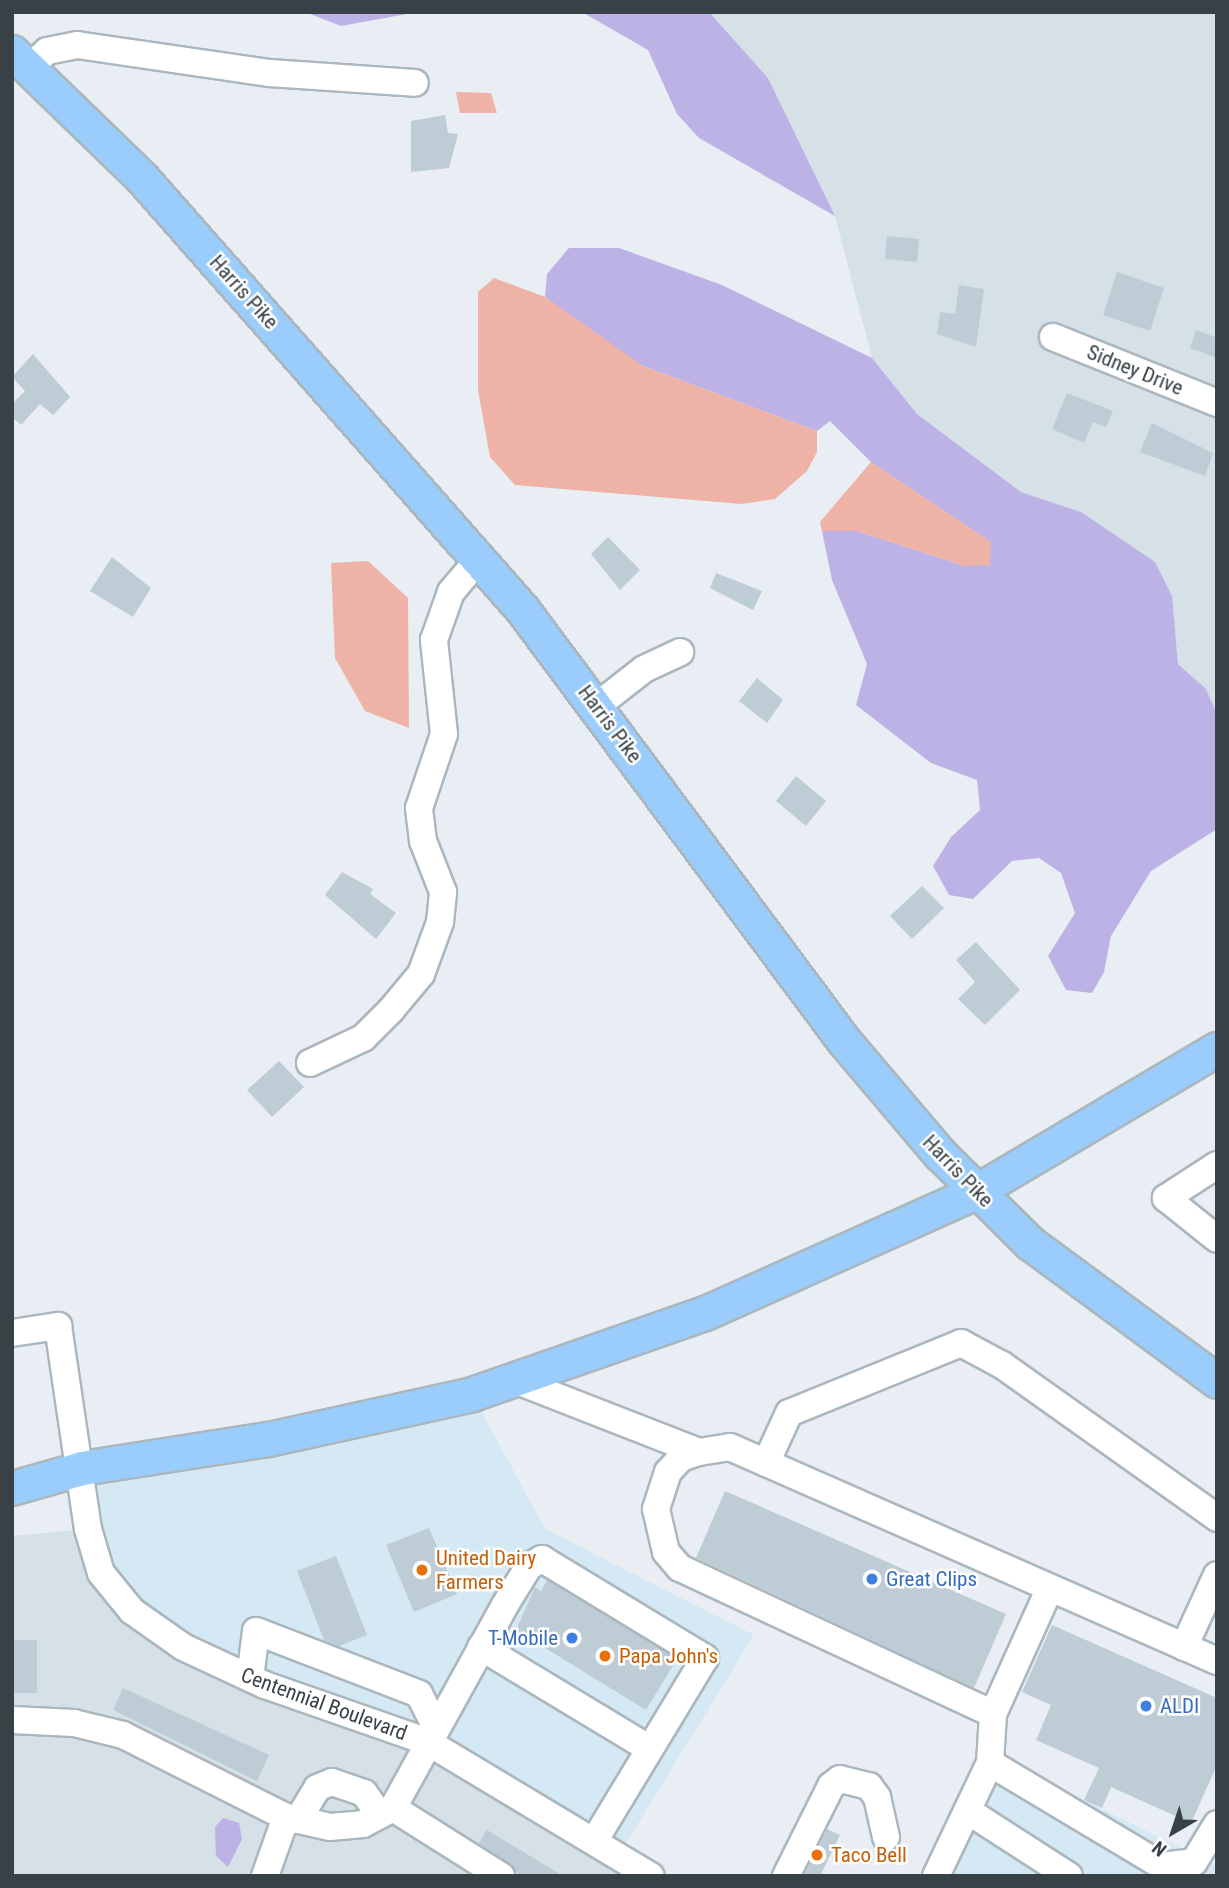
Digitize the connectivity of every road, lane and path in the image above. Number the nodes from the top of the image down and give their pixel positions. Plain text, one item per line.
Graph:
1 (21, 59) edge
2 (415, 83) dead end
3 (1053, 337) dead end
4 (1217, 403) edge
5 (480, 559) junction
6 (680, 652) dead end
7 (598, 705) junction
8 (1217, 1049) edge
9 (310, 1063) dead end
10 (1217, 1165) edge
11 (975, 1192) junction
12 (1217, 1239) edge
13 (12, 1334) edge
14 (517, 1381) junction
15 (1217, 1381) edge
16 (699, 1452) junction
17 (766, 1463) junction
18 (82, 1468) junction
19 (12, 1469) edge
20 (12, 1488) edge
21 (1217, 1518) edge
22 (546, 1561) junction
23 (1217, 1576) edge
24 (531, 1585) dead end
25 (1050, 1588) junction
26 (253, 1642) junction
27 (481, 1647) junction
28 (1184, 1647) junction
29 (1217, 1661) edge
30 (224, 1666) junction
31 (250, 1678) junction
32 (993, 1714) junction
33 (12, 1720) edge
34 (430, 1734) junction
35 (650, 1749) junction
36 (989, 1763) junction
37 (972, 1802) junction
38 (386, 1811) junction
39 (292, 1819) junction
40 (1217, 1824) edge
41 (886, 1837) dead end
42 (594, 1841) junction
43 (265, 1876) edge
44 (501, 1876) edge
45 (651, 1876) edge
46 (786, 1876) edge
47 (936, 1876) edge
48 (1069, 1876) edge

1 - 2 street
1 - 5 main road, Harris Pike
3 - 4 street, Sidney Drive
5 - 7 main road, Harris Pike
5 - 9 street
6 - 7 street
7 - 11 main road, Harris Pike
8 - 11 main road
10 - 12 street
11 - 14 main road
11 - 15 main road, Harris Pike
13 - 18 street, Centennial Boulevard
14 - 16 street
14 - 18 main road
16 - 17 street
16 - 32 street
17 - 21 street
17 - 25 street
18 - 19 main road
18 - 20 main road
18 - 30 street, Centennial Boulevard
22 - 24 street
22 - 27 street
22 - 35 street
23 - 28 street
25 - 28 street
25 - 32 street
26 - 30 street
26 - 31 street
26 - 34 street
27 - 34 street
27 - 35 street
28 - 29 street
30 - 31 street, Centennial Boulevard
31 - 34 street, Centennial Boulevard
32 - 36 street
33 - 39 street
34 - 38 street
34 - 42 street, Centennial Boulevard
35 - 42 street
36 - 37 street
36 - 40 street
37 - 47 street
37 - 48 street
38 - 39 street
38 - 39 street
38 - 44 street
39 - 43 street
41 - 46 street
42 - 45 street, Centennial Boulevard

